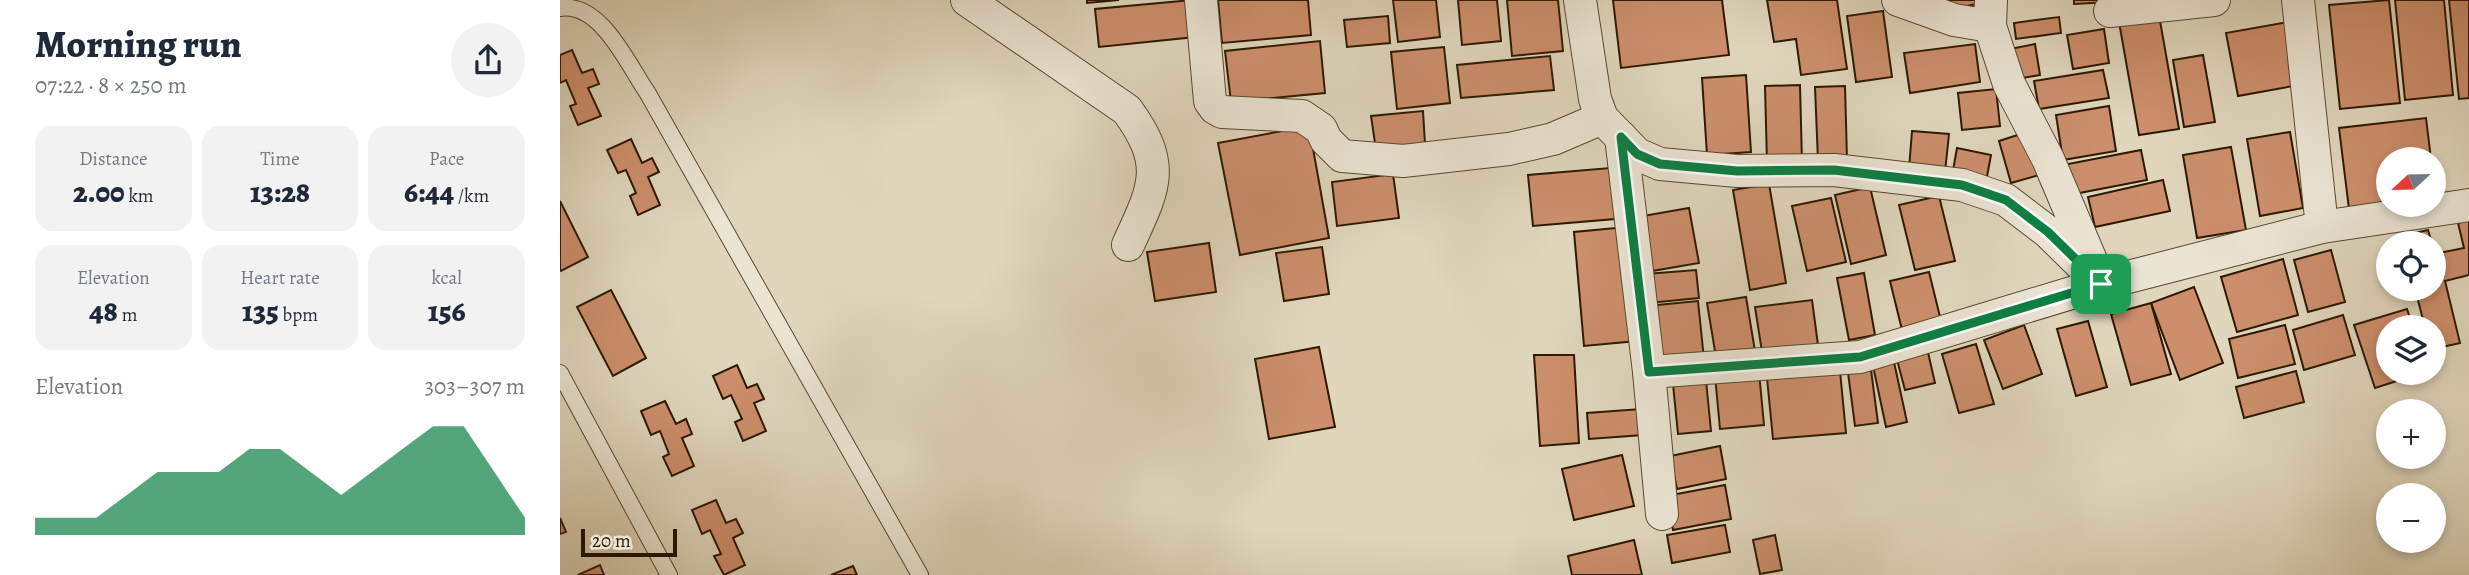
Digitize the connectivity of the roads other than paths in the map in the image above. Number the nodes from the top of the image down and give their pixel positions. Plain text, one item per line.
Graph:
1 (967, 0) edge
2 (1201, 0) edge
3 (1580, 0) edge
4 (1898, 0) edge
5 (2214, 0) edge
6 (2298, 0) edge
7 (560, 8) edge
8 (2110, 11) dead end
9 (1991, 13) edge
10 (1611, 127) junction
11 (2469, 205) edge
12 (2322, 227) junction
13 (1128, 246) dead end
14 (2101, 284) junction
15 (1649, 372) junction
16 (560, 373) edge
17 (1662, 514) dead end
18 (669, 575) edge
19 (920, 575) edge

1 - 13 street
2 - 10 street
3 - 10 street
4 - 9 street
5 - 8 street
6 - 12 street
7 - 19 lane
9 - 14 street
10 - 14 street
10 - 15 street
11 - 12 street
12 - 14 street
14 - 15 street
15 - 17 street
16 - 18 lane

